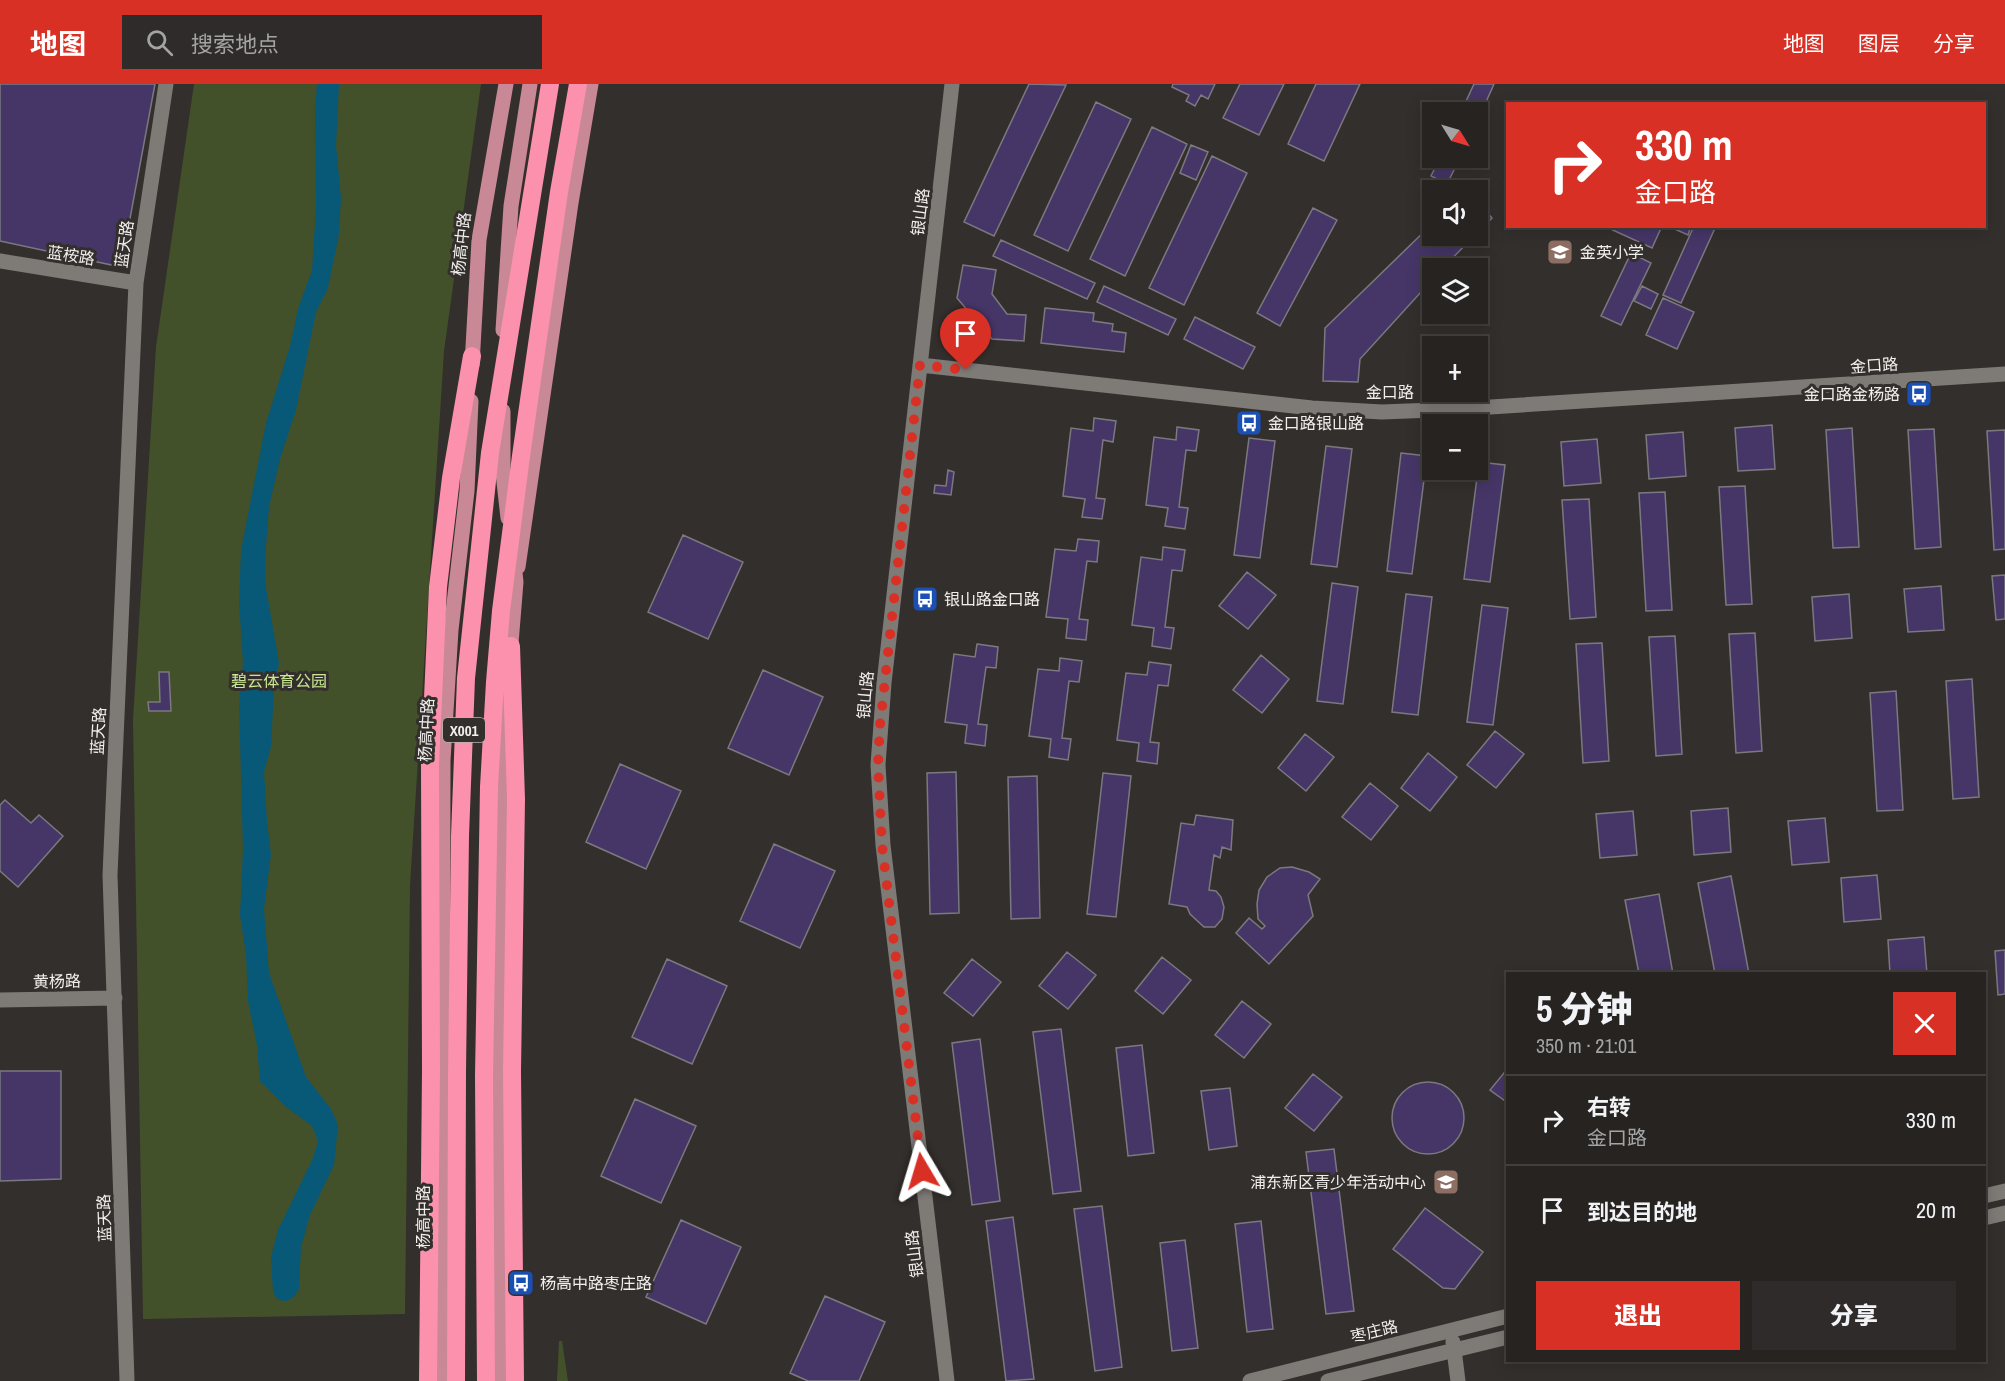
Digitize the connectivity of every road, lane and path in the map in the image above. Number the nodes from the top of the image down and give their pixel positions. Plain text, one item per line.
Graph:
1 (166, 84) edge
2 (506, 84) edge
3 (530, 84) edge
4 (550, 84) edge
5 (578, 84) edge
6 (591, 84) edge
7 (952, 84) edge
8 (0, 261) edge
9 (136, 283) junction
10 (472, 356) junction
11 (920, 365) junction
12 (2005, 374) edge
13 (516, 582) junction
14 (511, 646) junction
15 (115, 998) junction
16 (0, 1000) edge
17 (2005, 1191) edge
18 (1986, 1196) edge
19 (2005, 1213) edge
20 (1986, 1218) edge
21 (1506, 1316) edge
22 (1451, 1330) junction
23 (1506, 1337) edge
24 (1454, 1350) junction
25 (128, 1381) edge
26 (428, 1381) edge
27 (440, 1381) edge
28 (456, 1381) edge
29 (486, 1381) edge
30 (502, 1381) edge
31 (515, 1381) edge
32 (947, 1381) edge
33 (1250, 1381) edge
34 (1328, 1381) edge
35 (1458, 1381) edge

1 - 9 street, 蓝天路
2 - 10 main road, 杨高中路 / X001
3 - 13 main road, X001
4 - 28 highway, 杨高中路 / X001
5 - 29 highway, X001
6 - 13 main road, X001
7 - 11 street, 银山路
8 - 9 street, 蓝桉路
9 - 15 street, 蓝天路
10 - 26 highway
10 - 27 main road, 杨高中路 / X001
11 - 12 street, 金口路
11 - 32 street, 银山路
13 - 14 main road, X001
14 - 30 main road, X001
14 - 31 highway
15 - 16 street, 黄杨路
15 - 25 street, 蓝天路
17 - 18 street
19 - 20 street
21 - 22 street, 枣庄路
22 - 24 street
22 - 33 street, 枣庄路
23 - 24 street
24 - 34 street
24 - 35 street

